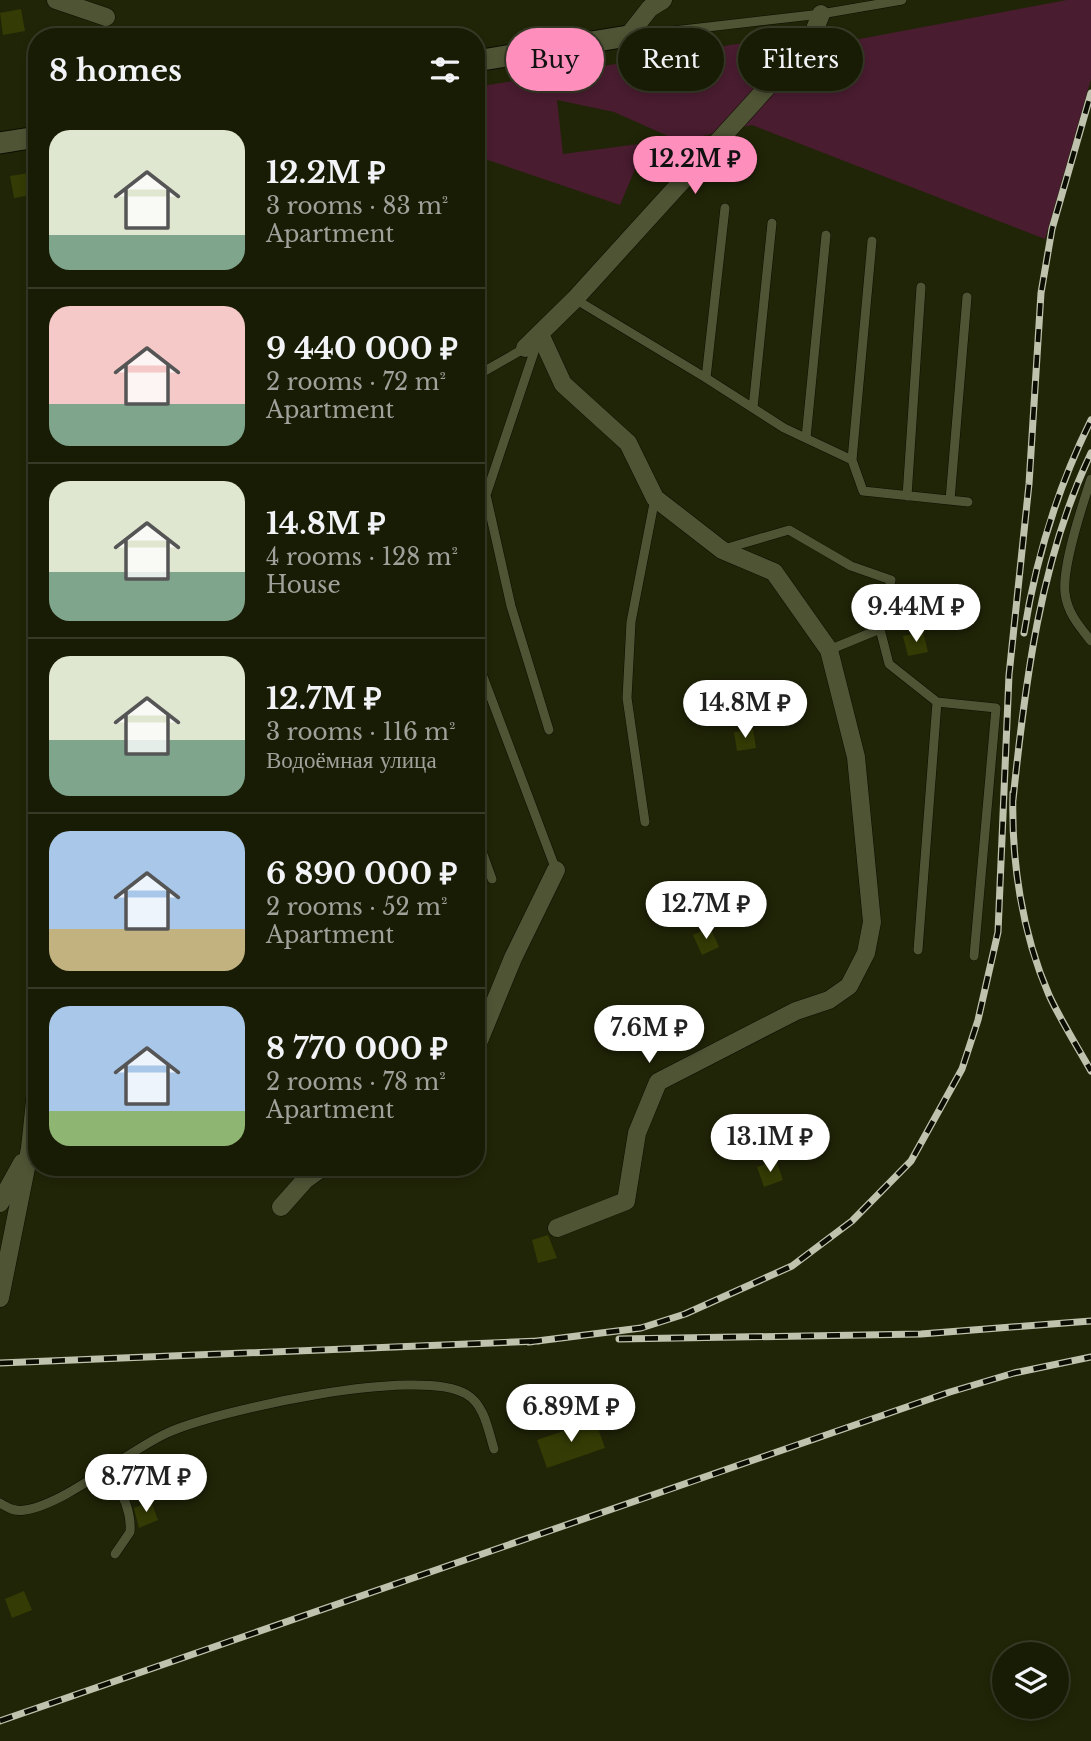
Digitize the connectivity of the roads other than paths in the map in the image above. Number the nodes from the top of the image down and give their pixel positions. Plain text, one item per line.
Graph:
1 (56, 0) edge
2 (663, 0) edge
3 (902, 0) edge
4 (821, 14) junction
5 (106, 18) dead end
6 (634, 28) edge
7 (698, 28) edge
8 (618, 38) edge
9 (485, 60) edge
10 (28, 138) edge
11 (0, 143) edge
12 (725, 208) dead end
13 (772, 223) dead end
14 (826, 234) dead end
15 (872, 241) dead end
16 (921, 287) dead end
17 (967, 297) dead end
18 (575, 299) junction
19 (540, 334) junction
20 (526, 348) joint
21 (485, 371) edge
22 (706, 378) junction
23 (753, 408) junction
24 (806, 438) junction
25 (852, 460) junction
26 (1091, 479) edge
27 (486, 495) joint
28 (907, 495) junction
29 (655, 498) junction
30 (950, 500) junction
31 (968, 502) dead end
32 (722, 550) junction
33 (880, 629) junction
34 (1091, 641) edge
35 (829, 650) junction
36 (485, 682) edge
37 (937, 702) junction
38 (549, 730) dead end
39 (645, 822) dead end
40 (485, 860) edge
41 (556, 870) joint
42 (492, 879) dead end
43 (918, 950) dead end
44 (974, 956) dead end
45 (485, 1026) edge
46 (28, 1152) edge
47 (28, 1158) edge
48 (311, 1176) edge
49 (0, 1203) edge
50 (281, 1207) dead end
51 (557, 1228) dead end
52 (0, 1298) edge
53 (494, 1449) dead end
54 (87, 1480) junction
55 (0, 1503) edge
56 (116, 1554) dead end

1 - 5 street
2 - 6 street
3 - 4 lane
4 - 7 lane
4 - 18 street
8 - 9 street
10 - 11 street
12 - 22 lane
13 - 23 lane
14 - 24 lane
15 - 25 lane
16 - 28 lane
17 - 30 lane
18 - 19 street
18 - 22 lane
19 - 20 street
19 - 27 lane
19 - 29 street
20 - 21 lane
22 - 23 lane
23 - 24 lane
24 - 25 lane
25 - 28 lane
26 - 34 lane
27 - 38 lane
28 - 30 lane
29 - 32 street
29 - 39 lane
30 - 31 lane
32 - 33 lane
32 - 35 street
33 - 35 lane
33 - 37 lane
35 - 51 street
36 - 41 lane
37 - 43 lane
37 - 44 lane
40 - 42 lane
41 - 45 street
46 - 49 street
47 - 52 street
48 - 50 street
53 - 54 lane
54 - 55 lane
54 - 56 lane

